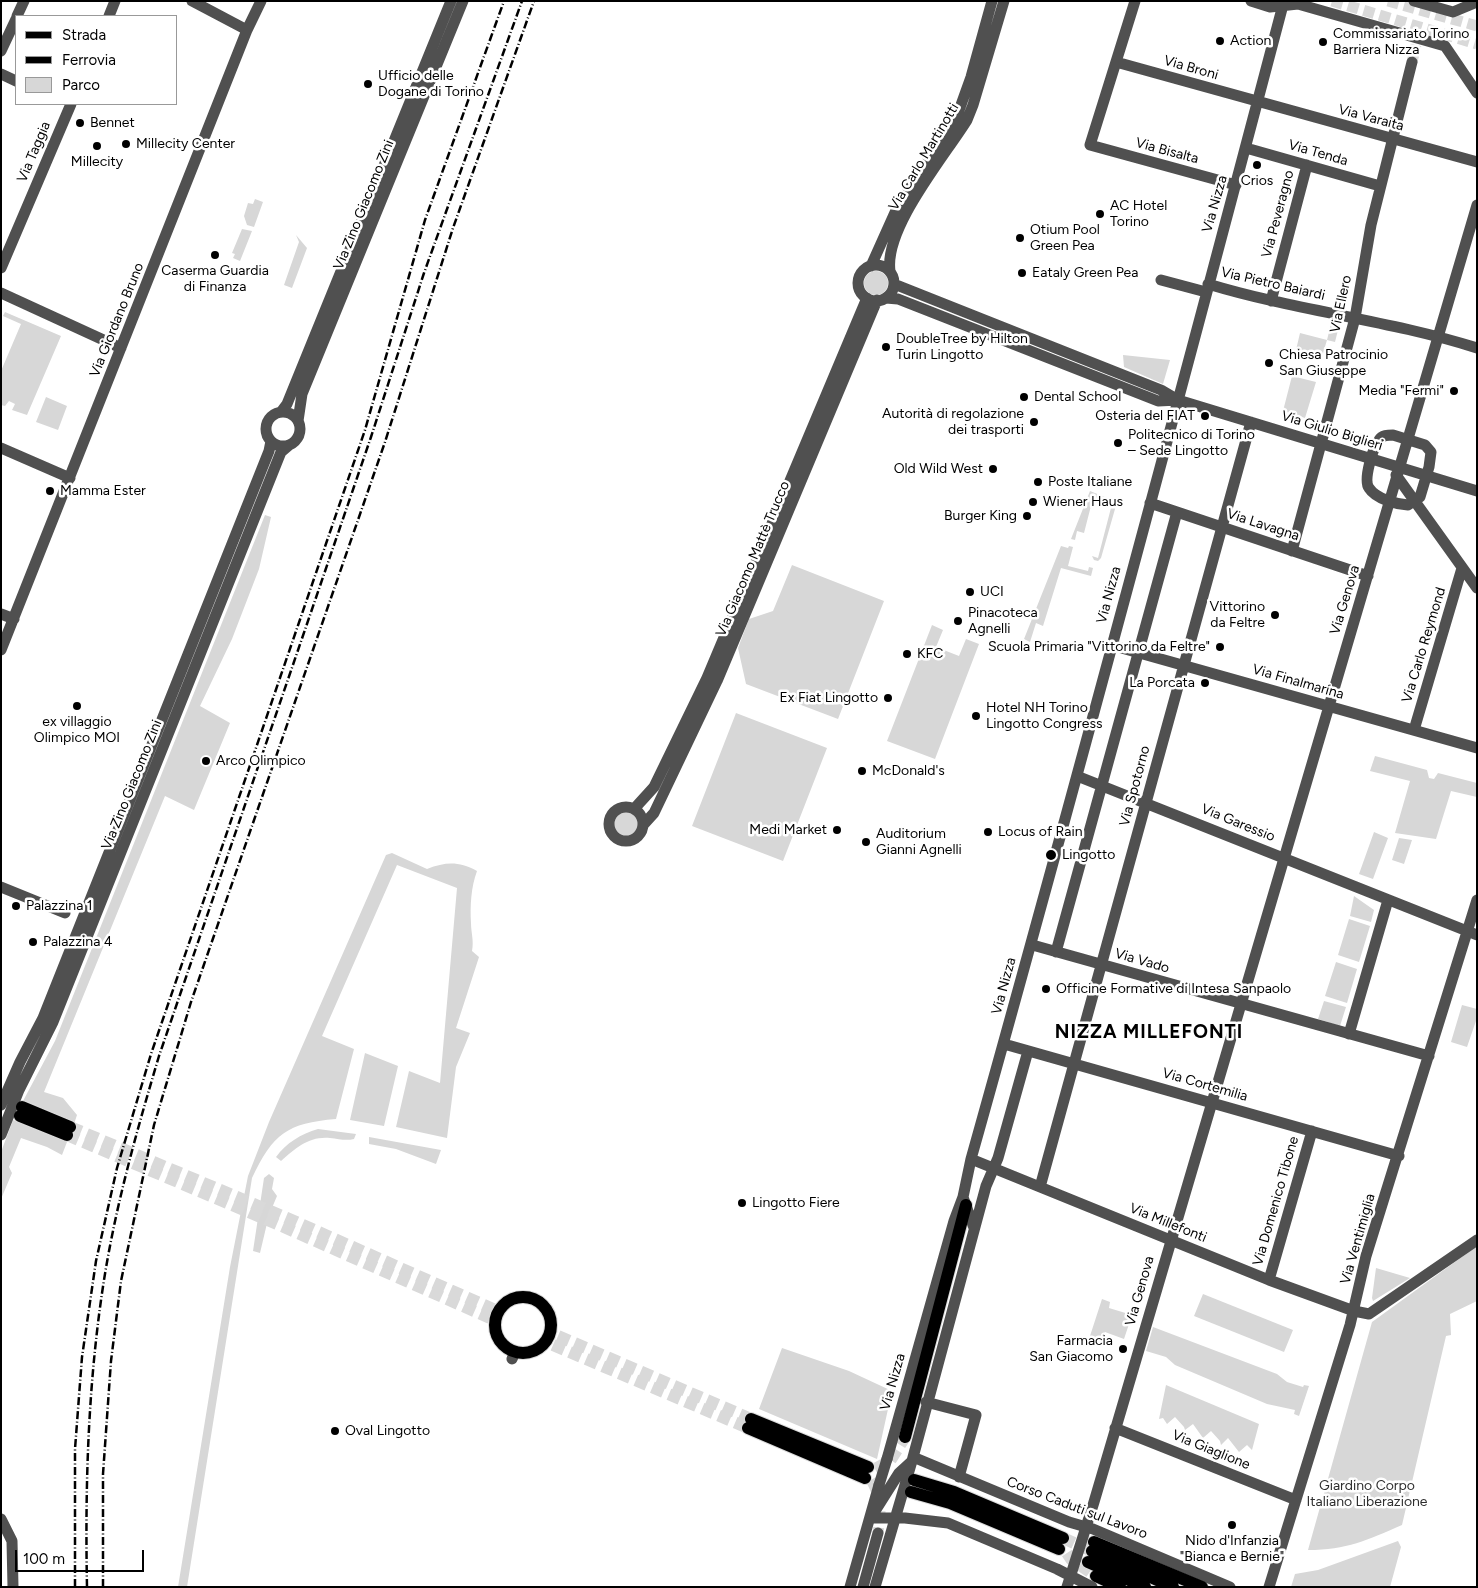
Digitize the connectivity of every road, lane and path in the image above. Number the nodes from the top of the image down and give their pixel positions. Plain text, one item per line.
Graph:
1 (24, 1) edge
2 (115, 1) edge
3 (192, 1) edge
4 (261, 1) edge
5 (451, 1) edge
6 (463, 1) edge
7 (992, 1) edge
8 (1004, 1) edge
9 (1135, 1) edge
10 (1414, 1) edge
11 (1255, 2) edge
12 (1477, 2) edge
13 (1284, 3) edge
14 (18, 15) edge
15 (109, 15) edge
16 (15, 21) edge
17 (247, 30) junction
18 (1, 51) edge
19 (1116, 62) junction
20 (1412, 62) tunnel mouth
21 (1, 74) edge
22 (15, 81) edge
23 (1477, 93) edge
24 (1258, 102) junction
25 (70, 105) edge
26 (1392, 140) junction
27 (1246, 148) junction
28 (1477, 162) edge
29 (1307, 165) junction
30 (1236, 185) junction
31 (1380, 186) junction
32 (1477, 205) edge
33 (870, 266) junction
34 (1, 268) edge
35 (890, 271) junction
36 (1161, 280) dead end
37 (894, 284) junction
38 (1207, 288) junction
39 (1, 293) edge
40 (877, 299) junction
41 (1271, 301) junction
42 (1354, 318) junction
43 (1438, 336) junction
44 (121, 348) junction
45 (1477, 348) edge
46 (1178, 400) junction
47 (281, 412) junction
48 (298, 421) junction
49 (1251, 422) junction
50 (1407, 439) junction
51 (271, 441) junction
52 (1320, 443) junction
53 (288, 446) junction
54 (1, 448) edge
55 (1371, 459) junction
56 (1398, 471) junction
57 (1427, 475) junction
58 (70, 478) junction
59 (1477, 491) edge
60 (1389, 501) junction
61 (1150, 503) junction
62 (1414, 503) junction
63 (1177, 512) junction
64 (1222, 527) junction
65 (1292, 551) junction
66 (1462, 568) junction
67 (1368, 576) junction
68 (1477, 588) edge
69 (1, 614) edge
70 (14, 619) junction
71 (1111, 645) junction
72 (1, 650) edge
73 (1138, 653) junction
74 (1184, 665) junction
75 (1329, 706) junction
76 (1414, 730) junction
77 (1477, 748) edge
78 (1077, 776) junction
79 (1101, 785) junction
80 (1146, 802) junction
81 (634, 809) junction
82 (644, 824) junction
83 (1284, 858) junction
84 (1, 887) edge
85 (1388, 900) junction
86 (1477, 900) edge
87 (65, 913) dead end
88 (1472, 933) edge
89 (1036, 946) dead end
90 (1056, 952) junction
91 (1101, 965) junction
92 (1240, 1003) junction
93 (1349, 1034) junction
94 (1004, 1044) junction
95 (1028, 1051) junction
96 (1429, 1056) junction
97 (1074, 1064) junction
98 (1211, 1102) junction
99 (1, 1105) edge
100 (21, 1112) dead end
101 (68, 1131) tunnel mouth
102 (1312, 1131) junction
103 (1, 1135) edge
104 (1399, 1156) junction
105 (971, 1159) junction
106 (993, 1168) junction
107 (1040, 1187) junction
108 (965, 1201) junction
109 (974, 1228) junction
110 (1170, 1240) junction
111 (1477, 1240) edge
112 (1269, 1280) junction
113 (1354, 1311) junction
114 (514, 1355) joint
115 (926, 1402) junction
116 (750, 1424) tunnel mouth
117 (1115, 1428) junction
118 (904, 1437) tunnel mouth
119 (912, 1459) junction
120 (866, 1473) dead end
121 (959, 1477) junction
122 (913, 1486) dead end
123 (1296, 1500) junction
124 (870, 1518) junction
125 (895, 1518) junction
126 (1, 1519) edge
127 (1085, 1526) junction
128 (878, 1533) tunnel mouth
129 (1061, 1544) tunnel mouth
130 (1091, 1552) junction
131 (1071, 1575) junction
132 (1094, 1581) edge
133 (14, 1587) edge
134 (850, 1587) edge
135 (863, 1587) edge
136 (875, 1587) edge
137 (1067, 1587) edge
138 (1120, 1587) edge
139 (1145, 1587) edge
140 (1174, 1587) edge
141 (1202, 1587) edge
142 (1230, 1587) edge
143 (1269, 1587) edge

1 - 14 street
2 - 15 street
3 - 17 street
4 - 17 street, Via Giordano Bruno
5 - 47 street, Via Zino Giacomo Zini
6 - 48 street, Via Zino Giacomo Zini
7 - 33 street, Via Carlo Martinotti
8 - 35 street, Via Carlo Martinotti
9 - 19 street
10 - 12 street
11 - 13 street
13 - 23 street
13 - 24 street, Via Nizza
16 - 18 street
17 - 44 street, Via Giordano Bruno
19 - 24 street, Via Broni
19 - 30 street, Via Bisalta
20 - 26 street, Via Ellero
21 - 22 street
24 - 26 street, Via Varaita
24 - 27 street, Via Nizza
25 - 34 street, Via Taggia
26 - 28 street, Via Varaita
26 - 31 street, Via Ellero
27 - 29 street, Via Tenda
27 - 30 street, Via Nizza
29 - 31 street, Via Tenda
29 - 41 street, Via Peveragno
30 - 38 street, Via Nizza
31 - 42 street, Via Ellero
32 - 43 street, Via Genova
33 - 35 street
33 - 40 street
35 - 37 street
36 - 38 street, Via Pietro Baiardi
37 - 40 street
37 - 46 street
38 - 41 street, Via Pietro Baiardi
38 - 46 street, Via Nizza
39 - 44 street
40 - 46 street
40 - 81 street, Via Giacomo Mattè Trucco
40 - 82 street, Via Giacomo Mattè Trucco
41 - 42 street, Via Pietro Baiardi
42 - 43 street, Via Pietro Baiardi
42 - 52 street, Via Ellero
43 - 45 street, Via Pietro Baiardi
43 - 50 street, Via Genova
44 - 58 street, Via Giordano Bruno
46 - 49 street, Via Giulio Biglieri
46 - 61 street, Via Nizza
47 - 48 street
47 - 51 street
48 - 53 street
49 - 52 street, Via Giulio Biglieri
49 - 64 street, Via Spotorno
50 - 55 street
50 - 56 street, Via Genova
50 - 57 street
51 - 53 street
51 - 99 street, Via Zino Giacomo Zini
52 - 55 street, Via Giulio Biglieri
52 - 65 street, Via Ellero
53 - 103 street, Via Zino Giacomo Zini
54 - 58 street
55 - 56 street, Via Giulio Biglieri
55 - 60 street
56 - 57 street, Via Giulio Biglieri
56 - 60 street, Via Genova
56 - 62 street
57 - 59 street, Via Giulio Biglieri
57 - 62 street
58 - 70 street, Via Giordano Bruno
60 - 62 street
60 - 67 street, Via Genova
61 - 63 street, Via Lavagna
61 - 71 street, Via Nizza
62 - 66 street
63 - 64 street, Via Lavagna
63 - 73 street
64 - 65 street, Via Lavagna
64 - 74 street, Via Spotorno
65 - 67 street, Via Lavagna
66 - 68 street
66 - 76 street, Via Carlo Reymond
67 - 75 street, Via Genova
69 - 70 street
70 - 72 street, Via Giordano Bruno
71 - 73 street, Via Finalmarina
71 - 78 street, Via Nizza
73 - 74 street, Via Finalmarina
73 - 79 street
74 - 75 street, Via Finalmarina
74 - 80 street, Via Spotorno
75 - 76 street, Via Finalmarina
75 - 83 street, Via Genova
76 - 77 street, Via Finalmarina
78 - 79 street, Via Garessio
78 - 94 street, Via Nizza
79 - 80 street, Via Garessio
79 - 90 street
80 - 83 street, Via Garessio
80 - 91 street, Via Spotorno
81 - 82 street
81 - 82 street
83 - 85 street, Via Garessio
83 - 92 street, Via Genova
84 - 87 street
85 - 88 street, Via Garessio
85 - 93 street
86 - 88 street, Via Ventimiglia
88 - 96 street, Via Ventimiglia
89 - 90 street, Via Vado
90 - 91 street, Via Vado
91 - 92 street, Via Vado
91 - 97 street, Via Spotorno
92 - 93 street
92 - 98 street, Via Genova
93 - 96 street
94 - 95 street, Via Cortemilia
94 - 105 street, Via Nizza
95 - 97 street, Via Cortemilia
95 - 106 street, Via Nizza
96 - 104 street, Via Ventimiglia
97 - 98 street, Via Cortemilia
97 - 107 street, Via Spotorno
98 - 102 street, Via Cortemilia
98 - 110 street, Via Genova
100 - 101 main road
102 - 104 street, Via Cortemilia
102 - 112 street, Via Domenico Tibone
104 - 113 street, Via Ventimiglia
105 - 106 street, Via Millefonti
105 - 108 street, Via Nizza
106 - 107 street, Via Millefonti
106 - 109 street, Via Nizza
107 - 110 street, Via Millefonti
108 - 109 street
108 - 118 main road
108 - 124 street, Via Nizza, bridge
109 - 115 street, Via Nizza
110 - 112 street, Via Millefonti
110 - 117 street, Via Genova
111 - 113 street, Via Millefonti
112 - 113 street, Via Millefonti
113 - 123 street, Via Ventimiglia
114 - 114 main road
115 - 119 street, Via Nizza
115 - 121 street
116 - 120 main road
117 - 123 street, Via Giaglione
117 - 127 street, Via Genova
119 - 121 street, Corso Caduti sul Lavoro
119 - 124 street, Via Nizza
119 - 125 street, Via Nizza
121 - 127 street, Corso Caduti sul Lavoro
122 - 129 main road
123 - 143 street, Via Ventimiglia
124 - 125 street
124 - 134 street, Via Nizza
125 - 131 street
125 - 136 street, Via Nizza
126 - 133 street
127 - 131 street, Via Genova
127 - 142 street, Corso Caduti sul Lavoro
128 - 135 street
130 - 139 main road
130 - 140 main road
130 - 141 main road
131 - 132 street
131 - 137 street, Via Genova
132 - 138 main road

